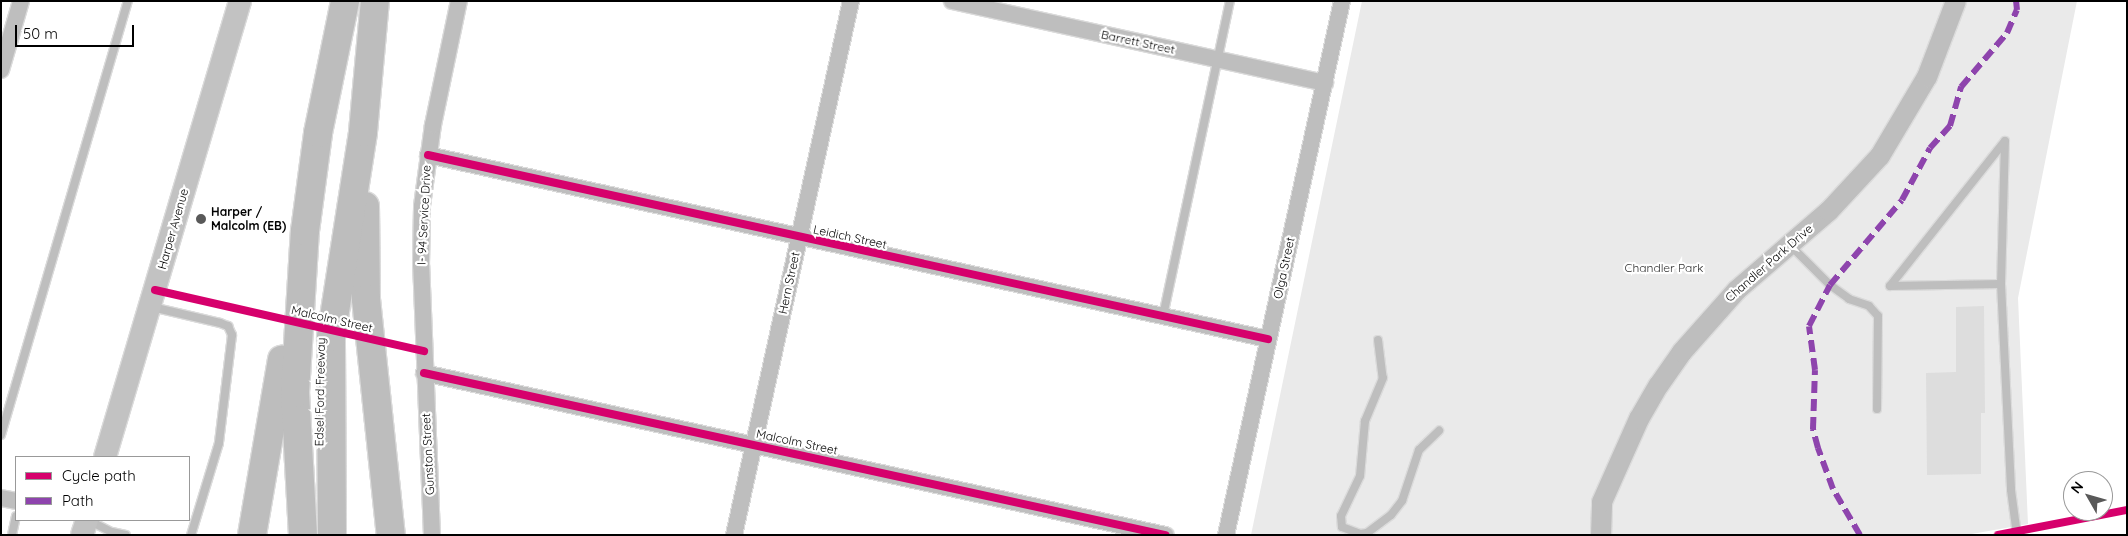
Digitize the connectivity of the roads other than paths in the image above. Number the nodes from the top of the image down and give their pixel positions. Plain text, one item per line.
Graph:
1 (22, 1) edge
2 (128, 1) edge
3 (240, 1) edge
4 (345, 1) edge
5 (375, 1) edge
6 (459, 1) edge
7 (851, 1) edge
8 (952, 1) edge
9 (1230, 1) edge
10 (1342, 1) edge
11 (1956, 1) edge
12 (1217, 59) junction
13 (1, 70) edge
14 (1325, 83) junction
15 (363, 132) junction
16 (428, 155) junction
17 (305, 231) junction
18 (799, 237) junction
19 (1790, 244) junction
20 (2001, 284) junction
21 (150, 306) junction
22 (1163, 316) junction
23 (1268, 339) junction
24 (1378, 340) dead end
25 (424, 373) junction
26 (1877, 409) dead end
27 (1439, 431) dead end
28 (1, 435) edge
29 (754, 444) junction
30 (105, 456) edge
31 (1, 498) edge
32 (15, 501) edge
33 (15, 521) edge
34 (88, 521) edge
35 (90, 521) edge
36 (12, 535) edge
37 (82, 535) edge
38 (126, 535) edge
39 (191, 535) edge
40 (252, 535) edge
41 (303, 535) edge
42 (332, 535) edge
43 (391, 535) edge
44 (432, 535) edge
45 (734, 535) edge
46 (1165, 535) edge
47 (1226, 535) edge
48 (1601, 535) edge
49 (2017, 535) edge

1 - 13 street
2 - 28 lane
3 - 21 main road, Harper Avenue
4 - 17 highway, Edsel Ford Freeway
5 - 15 highway, Edsel Ford Freeway
6 - 16 street, I- 94 Service Drive
7 - 18 street, Hern Street
8 - 12 street, Barrett Street
9 - 12 lane
10 - 14 street, Olga Street
11 - 19 street, Chandler Park Drive
12 - 14 street, Barrett Street
12 - 22 lane
14 - 23 street, Olga Street
15 - 42 highway, Edsel Ford Freeway
15 - 43 highway
16 - 18 street, Leidich Street
16 - 25 street, I- 94 Service Drive
17 - 40 highway
17 - 41 highway, Edsel Ford Freeway
18 - 22 street, Leidich Street
18 - 29 street, Hern Street
19 - 26 lane
19 - 48 street, Chandler Park Drive
20 - 20 lane
20 - 49 lane
21 - 30 main road, Harper Avenue
21 - 39 lane
22 - 23 street, Leidich Street
23 - 47 street, Olga Street
24 - 27 lane
25 - 29 street, Malcolm Street
25 - 44 street, Gunston Street
29 - 45 street, Hern Street
29 - 46 street, Malcolm Street
31 - 32 street
33 - 36 lane
34 - 37 main road
35 - 38 lane

